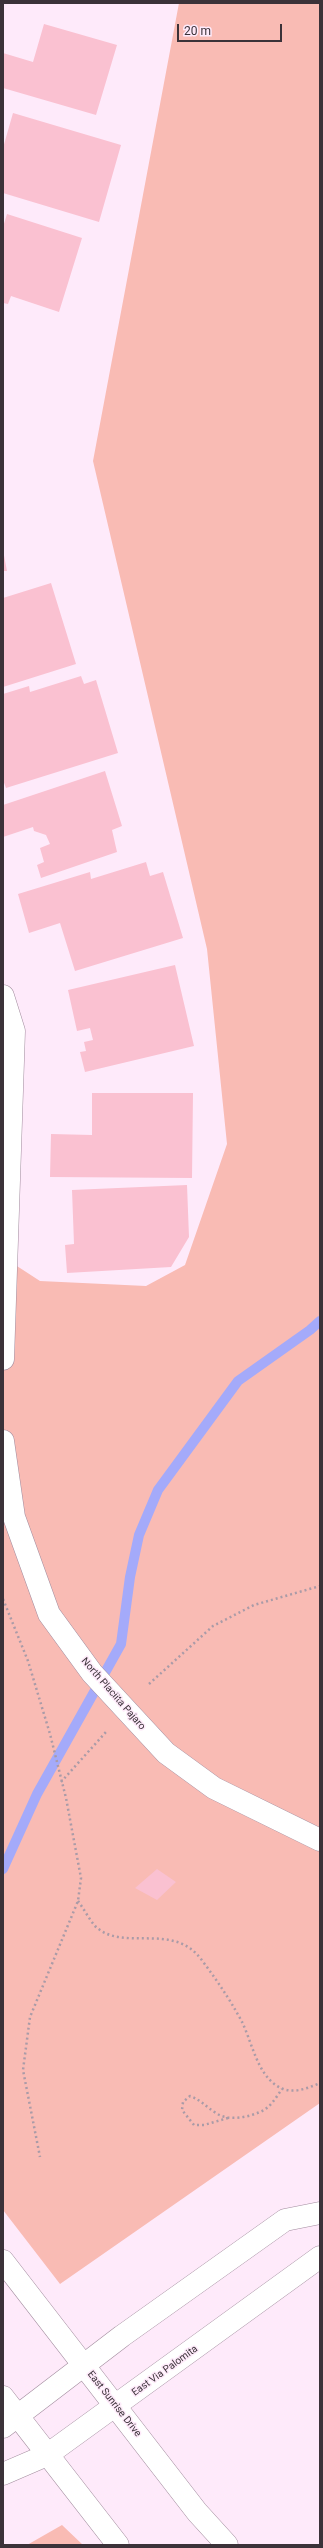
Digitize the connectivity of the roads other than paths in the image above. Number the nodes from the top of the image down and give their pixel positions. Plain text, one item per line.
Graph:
1 (3, 996) edge
2 (3, 1359) edge
3 (3, 1441) edge
4 (320, 1840) edge
5 (320, 2212) edge
6 (320, 2257) edge
7 (3, 2261) edge
8 (82, 2365) junction
9 (3, 2397) edge
10 (117, 2405) junction
11 (10, 2421) edge
12 (47, 2455) junction
13 (3, 2474) edge
14 (118, 2545) edge
15 (227, 2545) edge

1 - 2 street
3 - 4 street, North Placiita Pajaro
5 - 8 street
6 - 10 street, East Via Palomita
7 - 8 street, East Sunrise Drive
8 - 10 street, East Sunrise Drive
8 - 11 street
9 - 11 street
10 - 12 street, East Via Palomita
10 - 15 street, East Sunrise Drive
11 - 12 street
12 - 13 street, East Via Palomita
12 - 14 street

